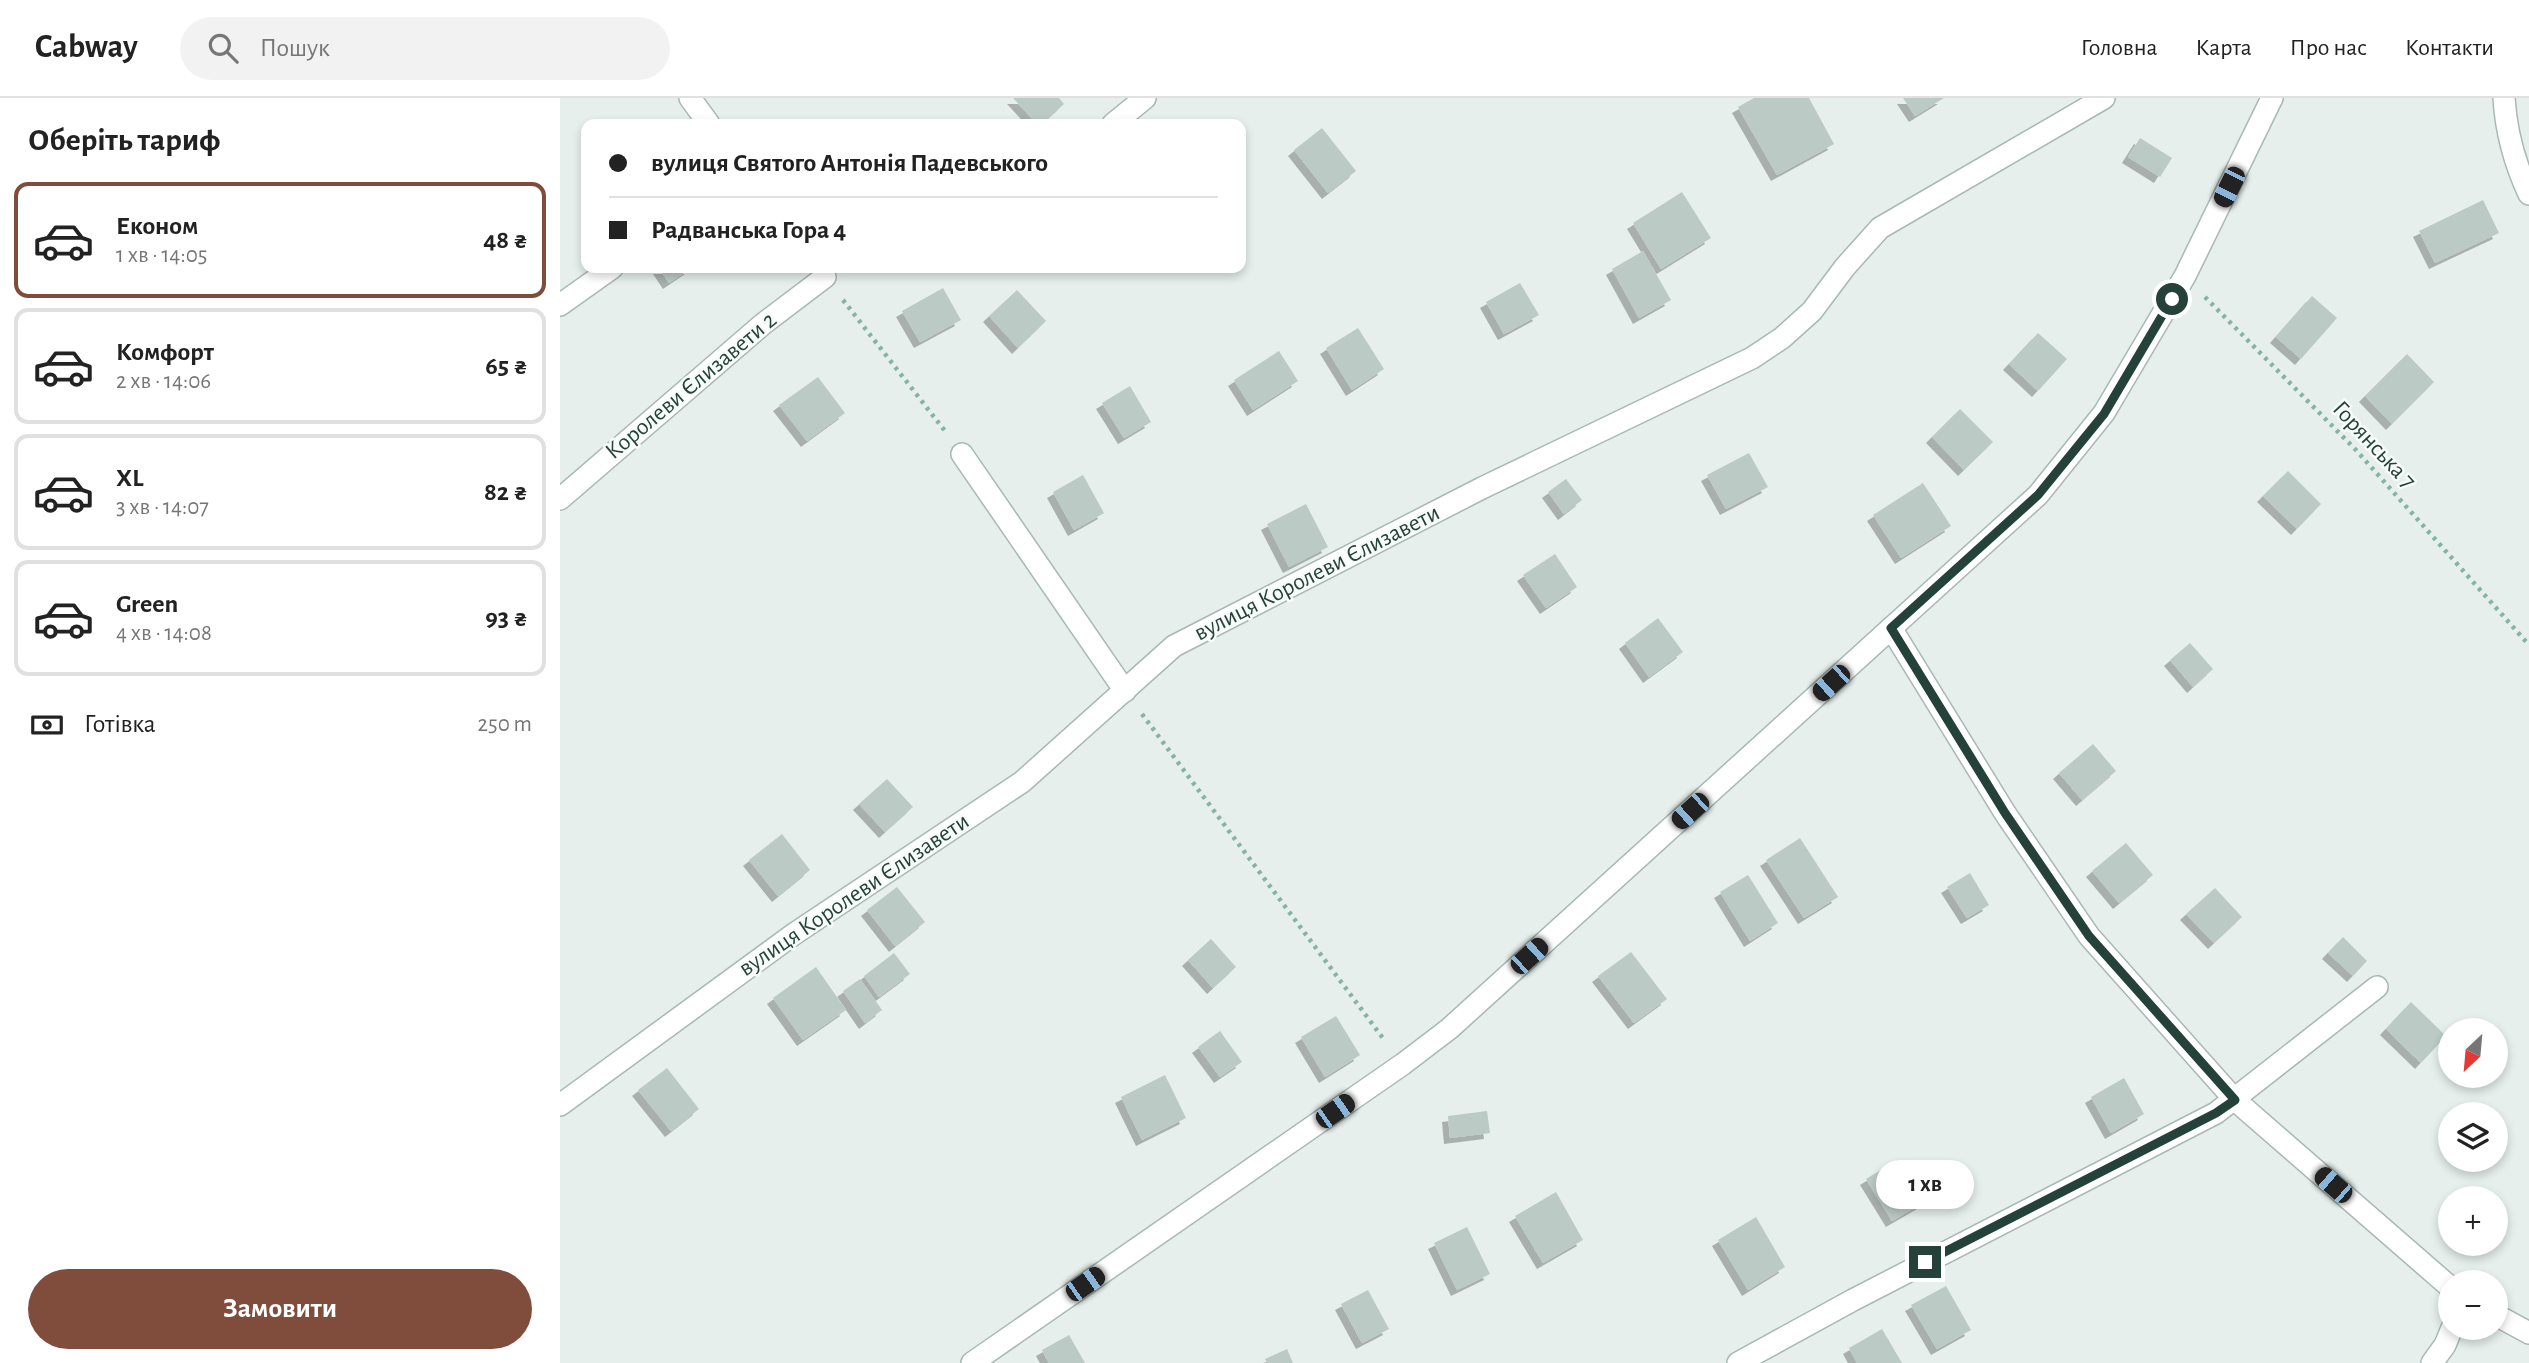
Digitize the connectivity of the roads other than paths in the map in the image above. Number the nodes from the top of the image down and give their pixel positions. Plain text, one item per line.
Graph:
1 (690, 98) edge
2 (1145, 98) edge
3 (2104, 98) edge
4 (2272, 98) edge
5 (2504, 98) edge
6 (705, 119) edge
7 (1119, 119) edge
8 (2529, 194) edge
9 (605, 273) edge
10 (825, 276) road end
11 (560, 305) edge
12 (962, 454) road end
13 (560, 499) edge
14 (1891, 628) junction
15 (1125, 691) junction
16 (2378, 987) dead end
17 (2235, 1100) junction
18 (560, 1105) edge
19 (2438, 1277) edge
20 (2508, 1322) edge
21 (2529, 1333) edge
22 (2447, 1340) edge
23 (972, 1363) edge
24 (1738, 1363) edge
25 (2432, 1363) edge

1 - 6 street
2 - 7 street
3 - 15 street, вулиця Королеви Єлизавети
4 - 14 street
5 - 8 street
9 - 11 street
10 - 13 street, Королеви Єлизавети 2
12 - 15 street
14 - 17 street
14 - 23 street
15 - 18 street, вулиця Королеви Єлизавети
16 - 17 street
17 - 19 street
17 - 24 street
20 - 21 street
22 - 25 street

